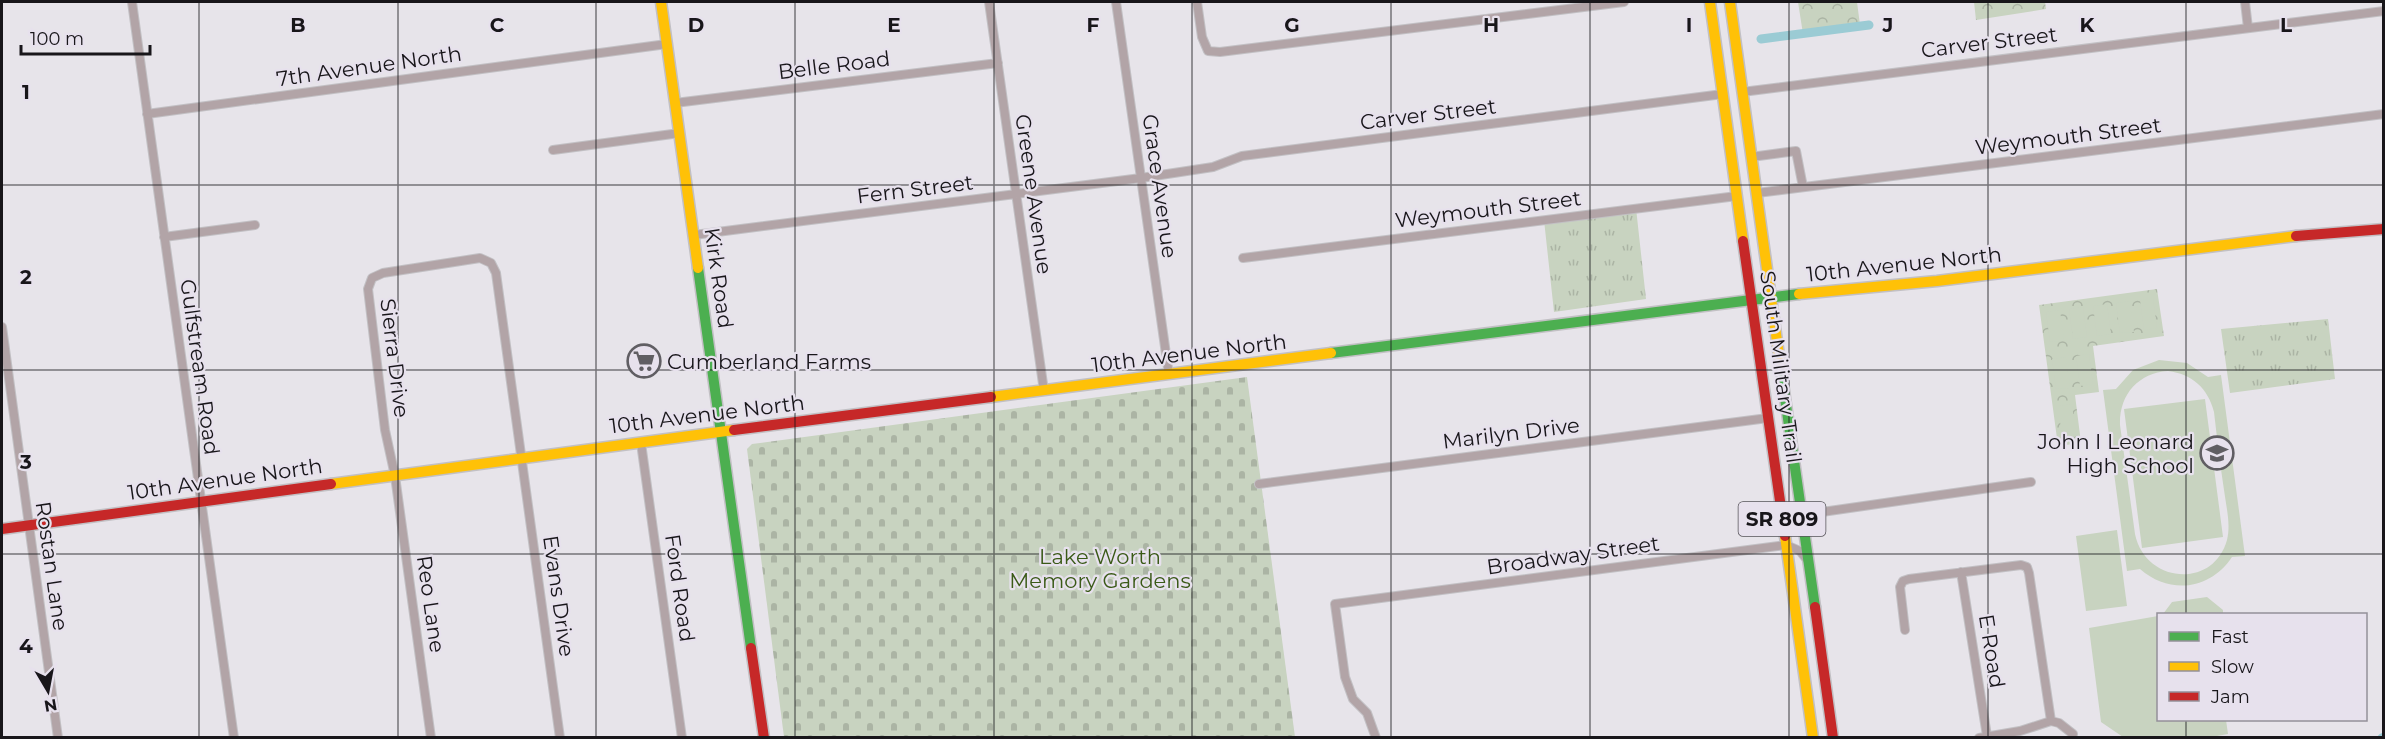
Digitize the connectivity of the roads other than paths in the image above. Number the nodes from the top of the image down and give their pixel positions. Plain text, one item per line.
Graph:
1 (132, 2) edge
2 (661, 2) edge
3 (989, 2) edge
4 (1116, 2) edge
5 (1197, 2) edge
6 (1624, 2) edge
7 (1710, 2) edge
8 (1730, 2) edge
9 (2245, 2) edge
10 (2384, 11) edge
11 (2248, 28) junction
12 (667, 44) junction
13 (998, 63) junction
14 (1742, 92) junction
15 (1723, 94) junction
16 (675, 104) junction
17 (147, 114) junction
18 (2384, 114) edge
19 (680, 133) junction
20 (553, 150) dead end
21 (1751, 157) junction
22 (1141, 178) junction
23 (1803, 187) junction
24 (1756, 193) junction
25 (1016, 194) junction
26 (1737, 196) junction
27 (255, 225) dead end
28 (2384, 229) edge
29 (694, 236) junction
30 (164, 237) junction
31 (1243, 258) dead end
32 (1771, 298) junction
33 (1753, 299) junction
34 (2, 327) edge
35 (1169, 375) junction
36 (1044, 391) junction
37 (1768, 418) junction
38 (721, 432) junction
39 (642, 442) junction
40 (522, 459) junction
41 (395, 476) junction
42 (2031, 482) dead end
43 (1259, 484) dead end
44 (200, 502) junction
45 (1802, 515) junction
46 (29, 525) junction
47 (2, 529) edge
48 (1786, 545) junction
49 (1808, 562) junction
50 (1961, 572) junction
51 (1905, 630) dead end
52 (2051, 721) junction
53 (1983, 737) edge
54 (58, 738) edge
55 (234, 738) edge
56 (431, 738) edge
57 (560, 738) edge
58 (682, 738) edge
59 (764, 738) edge
60 (1376, 738) edge
61 (1813, 738) edge
62 (1833, 738) edge
63 (2072, 738) edge

1 - 17 street, Gulfstream Road
2 - 12 street, Kirk Road
3 - 13 street, Greene Avenue
4 - 22 street, Grace Avenue
5 - 6 street
7 - 15 street, South Military Trail / SR 809
8 - 14 street, South Military Trail / SR 809
9 - 11 street
10 - 11 street, Carver Street
11 - 14 street, Carver Street
12 - 16 street, Kirk Road
12 - 17 street, 7th Avenue North
13 - 16 street, Belle Road
13 - 25 street, Greene Avenue
14 - 21 street, South Military Trail / SR 809
15 - 22 street, Carver Street
15 - 26 street, South Military Trail / SR 809
16 - 19 street, Kirk Road
17 - 30 street, Gulfstream Road
18 - 23 street, Weymouth Street
19 - 20 street
19 - 29 street, Kirk Road
21 - 23 street
21 - 24 street, South Military Trail / SR 809
22 - 25 street, Fern Street
22 - 35 street, Grace Avenue
23 - 24 street, Weymouth Street
24 - 32 street, South Military Trail / SR 809
25 - 29 street, Fern Street
25 - 36 street, Greene Avenue
26 - 31 street, Weymouth Street
26 - 33 street, South Military Trail / SR 809
27 - 30 street
28 - 32 street, 10th Avenue North
29 - 38 street, Kirk Road
30 - 44 street, Gulfstream Road
32 - 33 street, 10th Avenue North
32 - 45 street, South Military Trail / SR 809
33 - 35 street, 10th Avenue North
33 - 37 street, South Military Trail / SR 809
34 - 46 street, Rostan Lane
35 - 36 street, 10th Avenue North
36 - 38 street, 10th Avenue North
37 - 43 street, Marilyn Drive
37 - 48 street, South Military Trail / SR 809
38 - 39 street, 10th Avenue North
38 - 59 street, Kirk Road
39 - 40 street, 10th Avenue North
39 - 58 street, Ford Road
40 - 41 street, 10th Avenue North
40 - 41 street, Sierra Drive
40 - 57 street, Evans Drive
41 - 44 street, 10th Avenue North
41 - 56 street, Reo Lane
42 - 45 street
44 - 46 street, 10th Avenue North
44 - 55 street, Gulfstream Road
45 - 49 street, South Military Trail / SR 809
46 - 47 street, 10th Avenue North
46 - 54 street, Rostan Lane
48 - 49 street
48 - 60 street, Broadway Street
48 - 61 street, South Military Trail / SR 809
49 - 62 street, South Military Trail / SR 809
50 - 51 street
50 - 52 street
50 - 53 street, E Road
52 - 53 street
52 - 63 street

